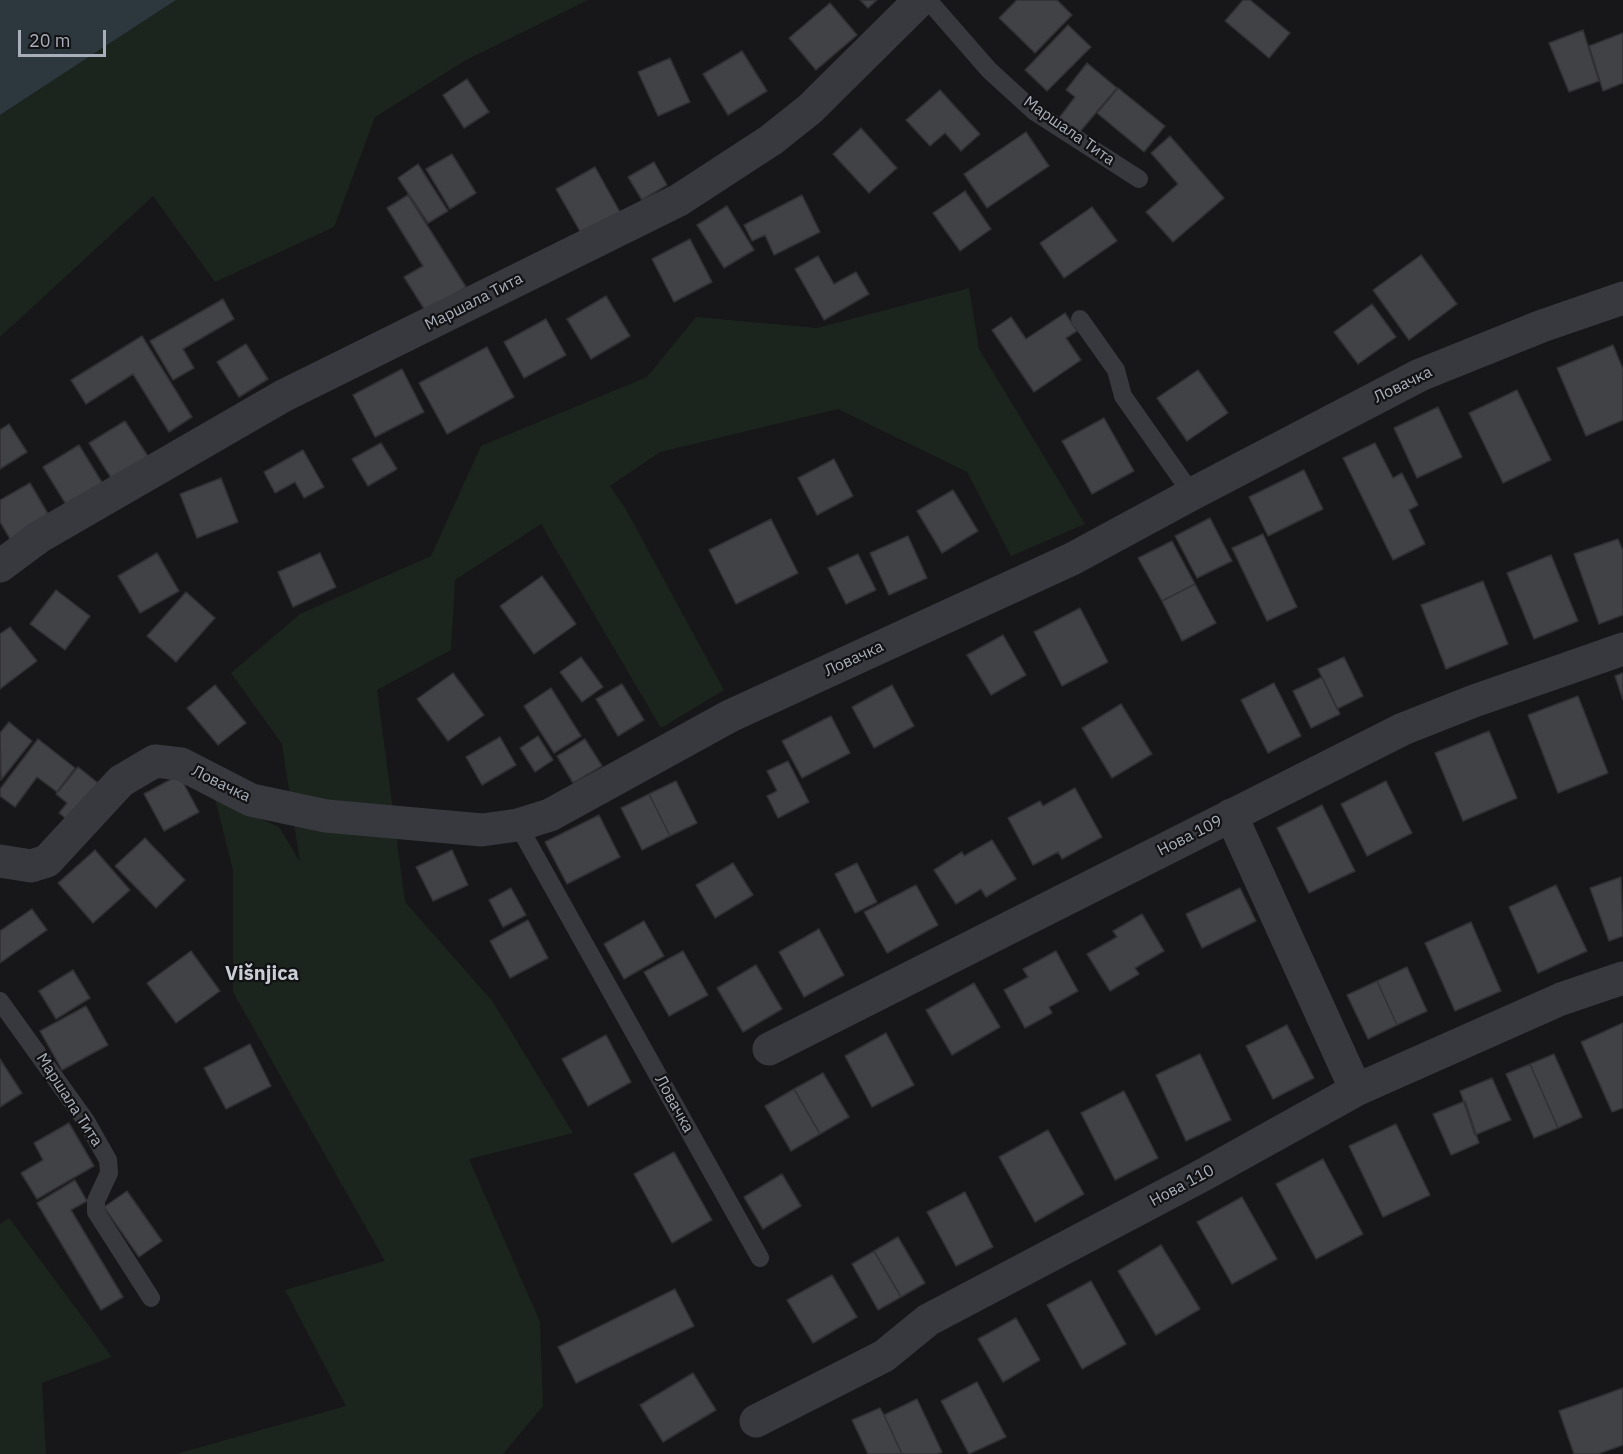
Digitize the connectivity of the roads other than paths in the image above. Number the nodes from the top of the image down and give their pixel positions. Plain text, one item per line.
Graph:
1 (920, 0) edge
2 (928, 0) edge
3 (1140, 179) dead end
4 (1623, 298) edge
5 (1080, 319) dead end
6 (1192, 494) junction
7 (0, 566) edge
8 (1623, 649) edge
9 (1231, 815) junction
10 (518, 825) junction
11 (0, 861) edge
12 (1623, 978) edge
13 (0, 1000) edge
14 (769, 1049) dead end
15 (1356, 1090) junction
16 (760, 1258) dead end
17 (151, 1298) dead end
18 (756, 1421) dead end

1 - 7 street, Маршала Тита
2 - 3 lane, Маршала Тита
4 - 6 street, Ловачка
5 - 6 lane
6 - 10 street, Ловачка
8 - 9 street, Нова 109
9 - 14 street, Нова 109
9 - 15 street
10 - 11 street, Ловачка
10 - 16 lane, Ловачка
12 - 15 street, Нова 110
13 - 17 lane, Маршала Тита
15 - 18 street, Нова 110

